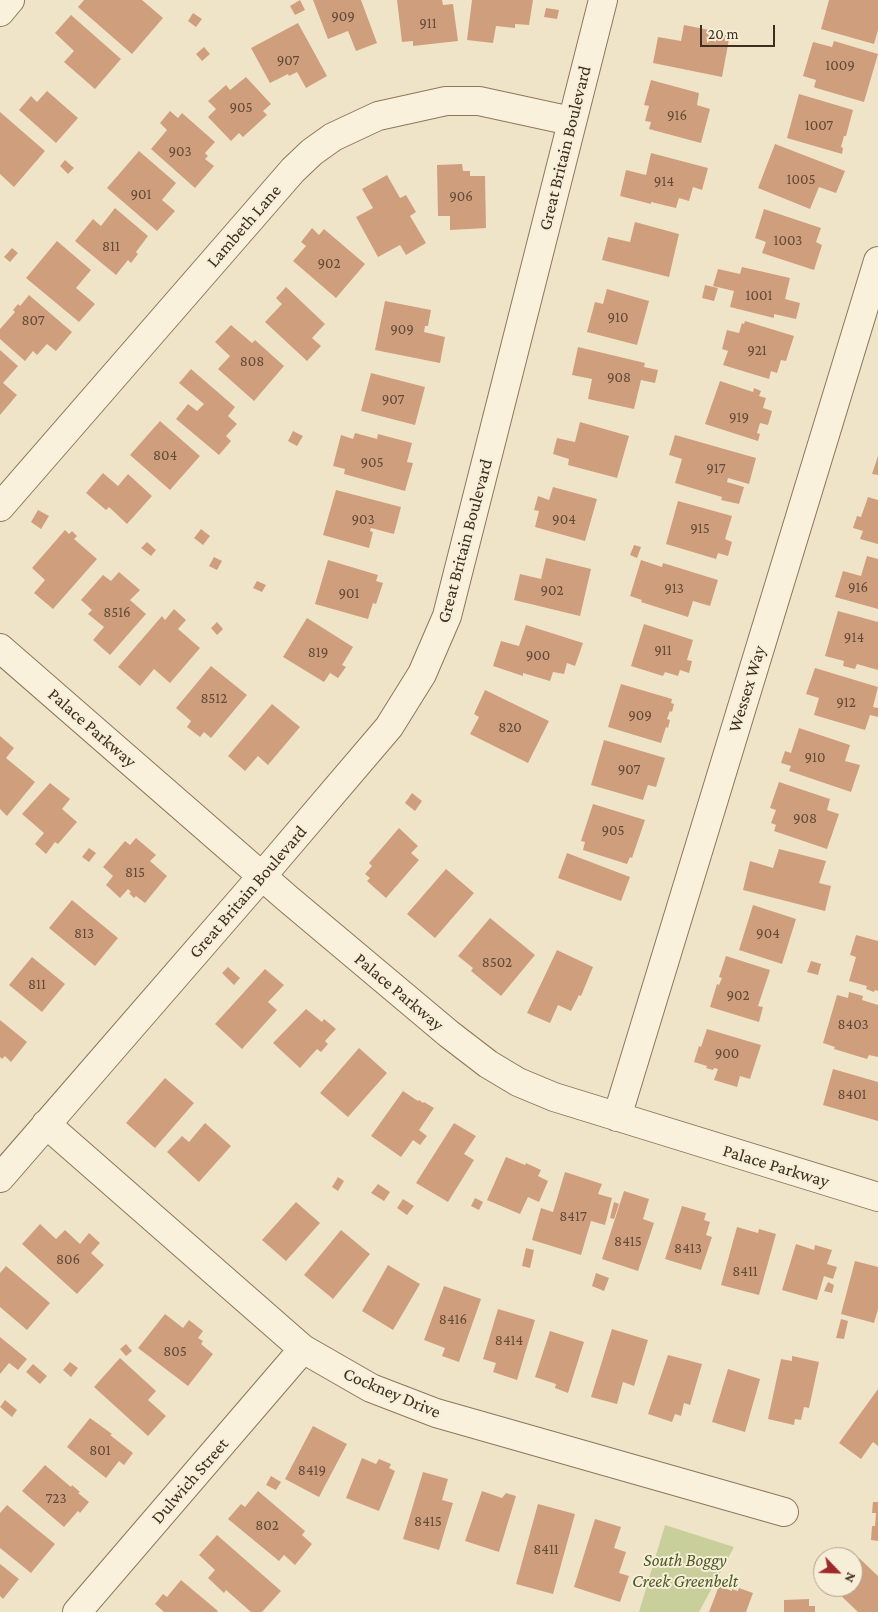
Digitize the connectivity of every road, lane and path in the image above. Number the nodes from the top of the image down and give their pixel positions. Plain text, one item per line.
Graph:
1 (10, 0) edge
2 (603, 0) edge
3 (0, 12) edge
4 (572, 121) junction
5 (878, 261) edge
6 (0, 507) edge
7 (0, 648) edge
8 (262, 876) junction
9 (617, 1117) junction
10 (46, 1124) junction
11 (0, 1178) edge
12 (878, 1197) edge
13 (303, 1349) junction
14 (784, 1512) dead end
15 (77, 1612) edge

1 - 3 street
2 - 4 street, Great Britain Boulevard
4 - 6 street, Lambeth Lane
4 - 8 street, Great Britain Boulevard
5 - 9 street, Wessex Way
7 - 8 street, Palace Parkway
8 - 9 street, Palace Parkway
8 - 10 street, Great Britain Boulevard
9 - 12 street, Palace Parkway
10 - 11 street, Great Britain Boulevard
10 - 13 street, Cockney Drive
13 - 14 street, Cockney Drive
13 - 15 street, Dulwich Street

